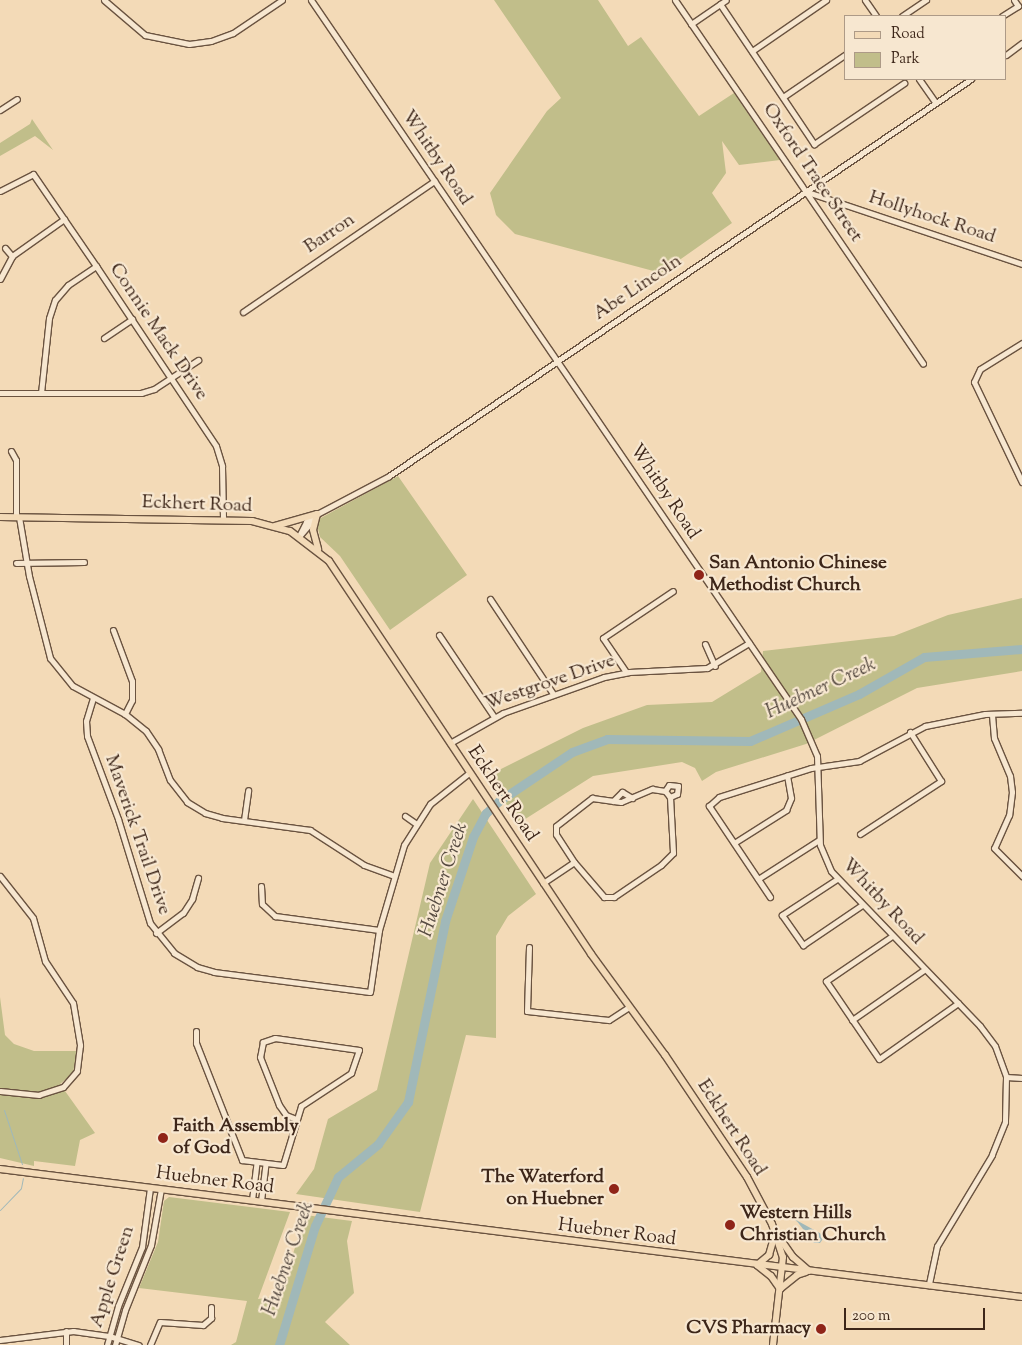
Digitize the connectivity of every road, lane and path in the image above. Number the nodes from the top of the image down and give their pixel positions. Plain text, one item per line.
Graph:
1 (104, 0) edge
2 (282, 0) edge
3 (311, 0) edge
4 (675, 0) edge
5 (726, 0) edge
6 (826, 0) edge
7 (866, 0) edge
8 (926, 0) edge
9 (1014, 0) edge
10 (720, 4) junction
11 (875, 15) edge
12 (904, 15) edge
13 (1004, 15) edge
14 (691, 24) junction
15 (1022, 44) edge
16 (752, 51) junction
17 (1007, 54) edge
18 (844, 55) edge
19 (920, 80) edge
20 (970, 80) edge
21 (904, 83) dead end
22 (783, 97) junction
23 (18, 99) dead end
24 (936, 103) junction
25 (0, 110) edge
26 (434, 181) junction
27 (0, 190) edge
28 (805, 191) junction
29 (64, 219) junction
30 (5, 248) dead end
31 (12, 256) junction
32 (1022, 264) edge
33 (96, 266) junction
34 (0, 279) edge
35 (243, 312) dead end
36 (132, 319) junction
37 (104, 338) dead end
38 (1022, 343) edge
39 (198, 360) dead end
40 (557, 361) junction
41 (922, 364) dead end
42 (172, 378) junction
43 (41, 392) junction
44 (0, 393) edge
45 (11, 451) dead end
46 (1022, 465) edge
47 (1016, 468) junction
48 (1022, 482) edge
49 (317, 514) junction
50 (0, 517) edge
51 (18, 517) junction
52 (223, 519) junction
53 (275, 526) junction
54 (299, 536) junction
55 (318, 550) junction
56 (26, 561) junction
57 (84, 562) dead end
58 (16, 563) dead end
59 (673, 591) dead end
60 (490, 599) dead end
61 (113, 630) dead end
62 (438, 635) dead end
63 (749, 643) junction
64 (705, 644) dead end
65 (716, 666) junction
66 (626, 672) junction
67 (553, 694) junction
68 (93, 698) junction
69 (1022, 713) edge
70 (125, 714) junction
71 (992, 715) junction
72 (494, 717) junction
73 (910, 732) junction
74 (450, 743) junction
75 (819, 768) junction
76 (469, 773) junction
77 (787, 775) junction
78 (248, 790) dead end
79 (665, 791) junction
80 (670, 797) junction
81 (632, 798) junction
82 (613, 801) junction
83 (405, 816) dead end
84 (244, 820) junction
85 (415, 823) junction
86 (860, 834) dead end
87 (819, 840) junction
88 (734, 843) junction
89 (574, 862) junction
90 (0, 876) edge
91 (394, 876) junction
92 (1022, 876) edge
93 (198, 878) dead end
94 (758, 879) junction
95 (836, 879) junction
96 (543, 883) junction
97 (261, 886) dead end
98 (770, 897) dead end
99 (862, 905) junction
100 (380, 930) junction
101 (156, 933) junction
102 (892, 936) junction
103 (529, 947) dead end
104 (925, 969) junction
105 (958, 1003) junction
106 (629, 1007) junction
107 (852, 1020) junction
108 (196, 1031) dead end
109 (1006, 1077) junction
110 (1022, 1078) edge
111 (0, 1091) edge
112 (296, 1119) junction
113 (257, 1162) junction
114 (266, 1163) junction
115 (0, 1169) edge
116 (150, 1188) junction
117 (161, 1189) junction
118 (252, 1200) junction
119 (261, 1202) junction
120 (776, 1232) junction
121 (757, 1265) junction
122 (782, 1268) junction
123 (810, 1271) junction
124 (929, 1285) junction
125 (780, 1290) junction
126 (1022, 1297) edge
127 (211, 1307) dead end
128 (66, 1331) junction
129 (109, 1336) junction
130 (116, 1338) junction
131 (0, 1340) edge
132 (66, 1345) edge
133 (107, 1345) edge
134 (115, 1345) edge
135 (139, 1345) edge
136 (150, 1345) edge
137 (773, 1345) edge

1 - 2 street
3 - 26 street, Whitby Road
4 - 14 street, Oxford Trace Street
5 - 10 street
6 - 16 street
7 - 11 street
8 - 12 street
9 - 13 street
10 - 14 street
10 - 16 street
14 - 28 street, Oxford Trace Street
15 - 17 street
16 - 22 street
18 - 22 street
19 - 24 street
20 - 24 street, Abe Lincoln
21 - 22 street
23 - 25 street
24 - 28 street, Abe Lincoln
26 - 35 street, Barron
26 - 40 street, Whitby Road
27 - 29 street, Connie Mack Drive
28 - 32 street, Hollyhock Road
28 - 40 street, Abe Lincoln
28 - 41 street, Oxford Trace Street
29 - 31 street
29 - 33 street, Connie Mack Drive
30 - 31 street
31 - 34 street
33 - 36 street, Connie Mack Drive
33 - 43 street
36 - 37 street
36 - 42 street, Connie Mack Drive
38 - 47 street
39 - 42 street
40 - 49 street, Abe Lincoln
40 - 63 street, Whitby Road
42 - 43 street
42 - 52 street, Connie Mack Drive
43 - 44 street
45 - 51 street
46 - 47 street
47 - 48 street
49 - 53 main road
49 - 54 street, Abe Lincoln
49 - 55 main road
50 - 51 main road, Eckhert Road
51 - 52 main road, Eckhert Road
51 - 56 street
52 - 53 main road, Eckhert Road
53 - 54 main road, Eckhert Road
54 - 55 main road, Eckhert Road
55 - 74 main road, Eckhert Road
56 - 57 street
56 - 58 street
56 - 68 street
59 - 66 street
60 - 67 street
61 - 70 street
62 - 72 street
63 - 65 street
63 - 75 street, Whitby Road
64 - 65 street
65 - 66 street, Westgrove Drive
66 - 67 street, Westgrove Drive
67 - 72 street, Westgrove Drive
68 - 70 street
68 - 101 street, Maverick Trail Drive
69 - 71 street
70 - 84 street
71 - 73 street
71 - 92 street
72 - 74 street, Westgrove Drive
73 - 75 street
73 - 86 street
74 - 76 main road, Eckhert Road
75 - 77 street
75 - 87 street, Whitby Road
76 - 85 street
76 - 96 main road, Eckhert Road
77 - 88 street
77 - 88 street
78 - 84 street
79 - 80 street
79 - 80 street
79 - 81 street
80 - 89 street
81 - 82 street
81 - 82 street
82 - 89 street
83 - 85 street
84 - 91 street
85 - 91 street
87 - 94 street
87 - 95 street, Whitby Road
88 - 94 street
89 - 96 street
90 - 111 street
91 - 100 street
93 - 101 street
94 - 98 street
95 - 99 street, Whitby Road
95 - 99 street
96 - 106 main road, Eckhert Road
97 - 100 street
99 - 102 street, Whitby Road
100 - 101 street, Maverick Trail Drive
102 - 104 street, Whitby Road
102 - 107 street
103 - 106 street
104 - 105 street, Whitby Road
104 - 107 street
105 - 107 street
105 - 109 street, Whitby Road
106 - 120 main road, Eckhert Road
108 - 113 street
109 - 110 street
109 - 124 street, Whitby Road
112 - 112 street
112 - 114 street
113 - 114 street
113 - 118 street
114 - 119 street
115 - 116 main road, Huebner Road
116 - 117 main road, Huebner Road
116 - 129 street, Apple Green
117 - 118 main road, Huebner Road
117 - 130 street, Apple Green
118 - 119 main road, Huebner Road
119 - 121 main road, Huebner Road
120 - 121 main road
120 - 122 main road, Eckhert Road
120 - 123 main road
121 - 122 main road, Huebner Road
121 - 125 main road
122 - 123 main road, Huebner Road
122 - 125 main road, Eckhert Road
123 - 124 main road, Huebner Road
123 - 125 main road
124 - 126 main road, Huebner Road
125 - 137 main road, Eckhert Road
127 - 136 street
128 - 129 street
128 - 131 street
128 - 132 street
129 - 130 street
129 - 133 street, Apple Green
130 - 134 street, Apple Green
130 - 135 street

